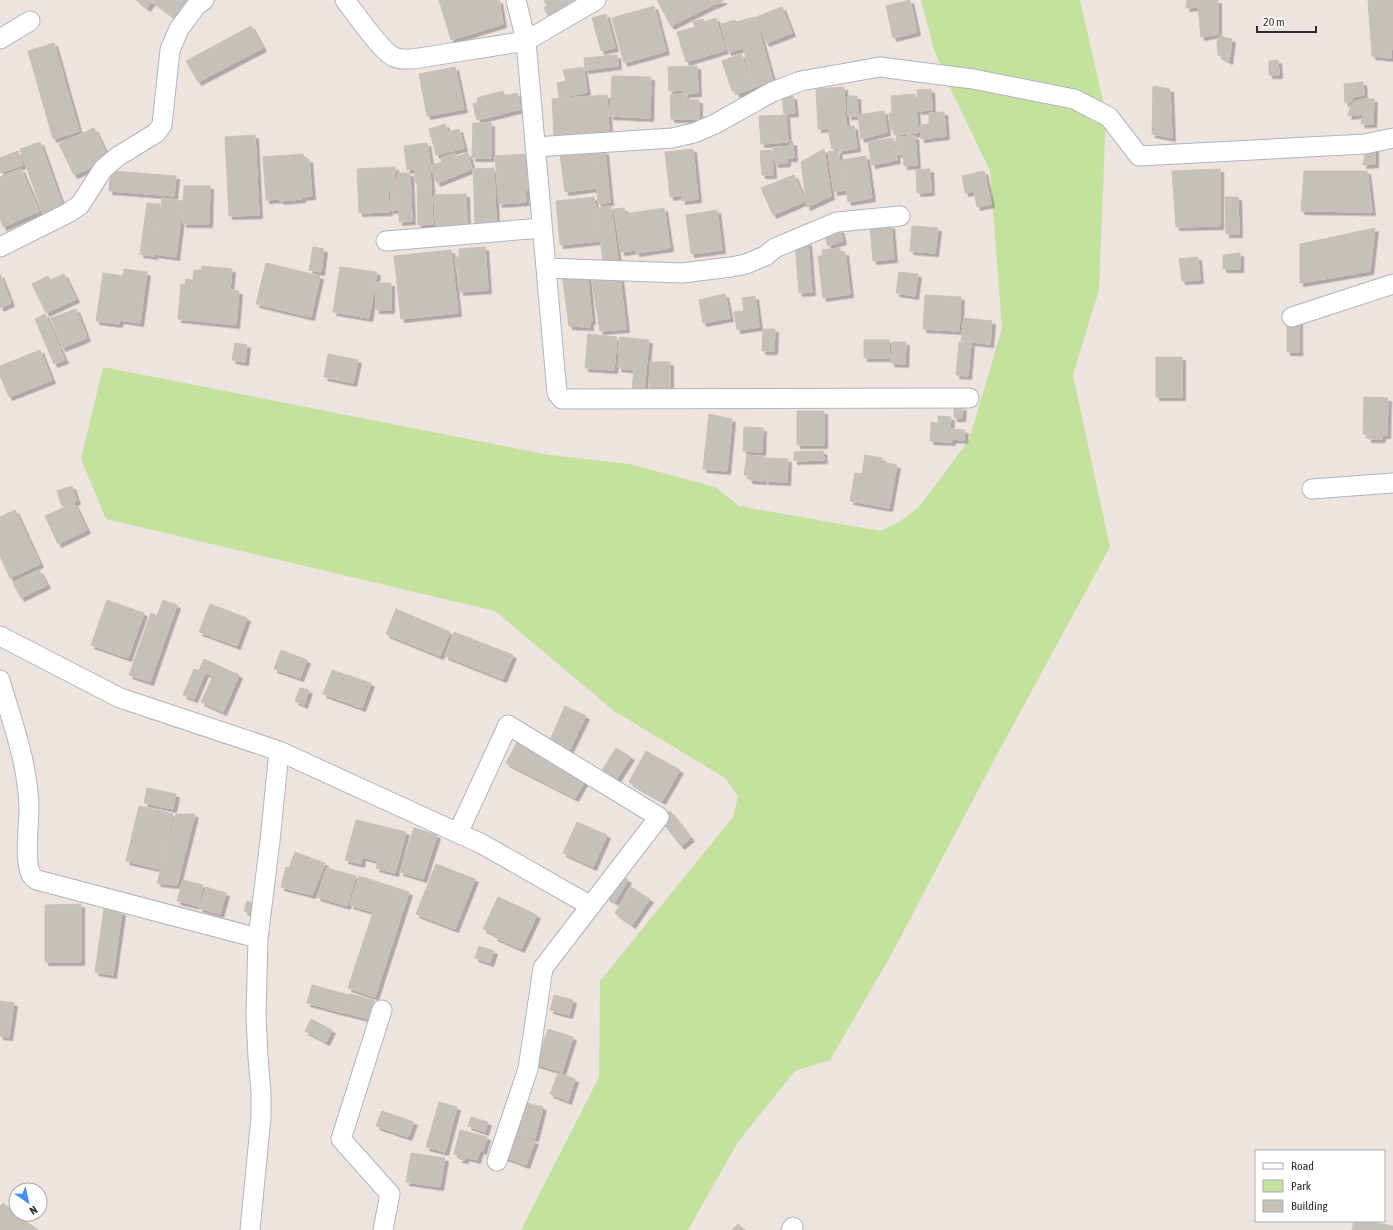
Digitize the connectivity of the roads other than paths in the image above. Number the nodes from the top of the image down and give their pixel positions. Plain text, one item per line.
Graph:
1 (204, 0) edge
2 (345, 0) edge
3 (516, 0) edge
4 (596, 0) edge
5 (30, 21) dead end
6 (0, 39) edge
7 (526, 41) junction
8 (1393, 138) edge
9 (535, 147) junction
10 (900, 216) dead end
11 (542, 228) junction
12 (386, 241) dead end
13 (0, 247) edge
14 (546, 268) junction
15 (1393, 284) edge
16 (1292, 317) dead end
17 (969, 398) dead end
18 (1393, 484) edge
19 (1312, 488) dead end
20 (0, 636) edge
21 (0, 680) edge
22 (279, 751) junction
23 (458, 833) junction
24 (591, 906) junction
25 (258, 938) junction
26 (382, 1010) dead end
27 (497, 1162) dead end
28 (250, 1230) edge
29 (383, 1230) edge

1 - 13 street
2 - 7 street
3 - 7 street
4 - 7 street
5 - 6 street
7 - 9 street
8 - 9 street
9 - 11 street
10 - 14 street
11 - 12 street
11 - 14 street
14 - 17 street
15 - 16 street
18 - 19 street
20 - 22 street
21 - 25 street
22 - 23 street
22 - 25 street
23 - 24 street
23 - 24 street
24 - 27 street
25 - 28 street
26 - 29 street

